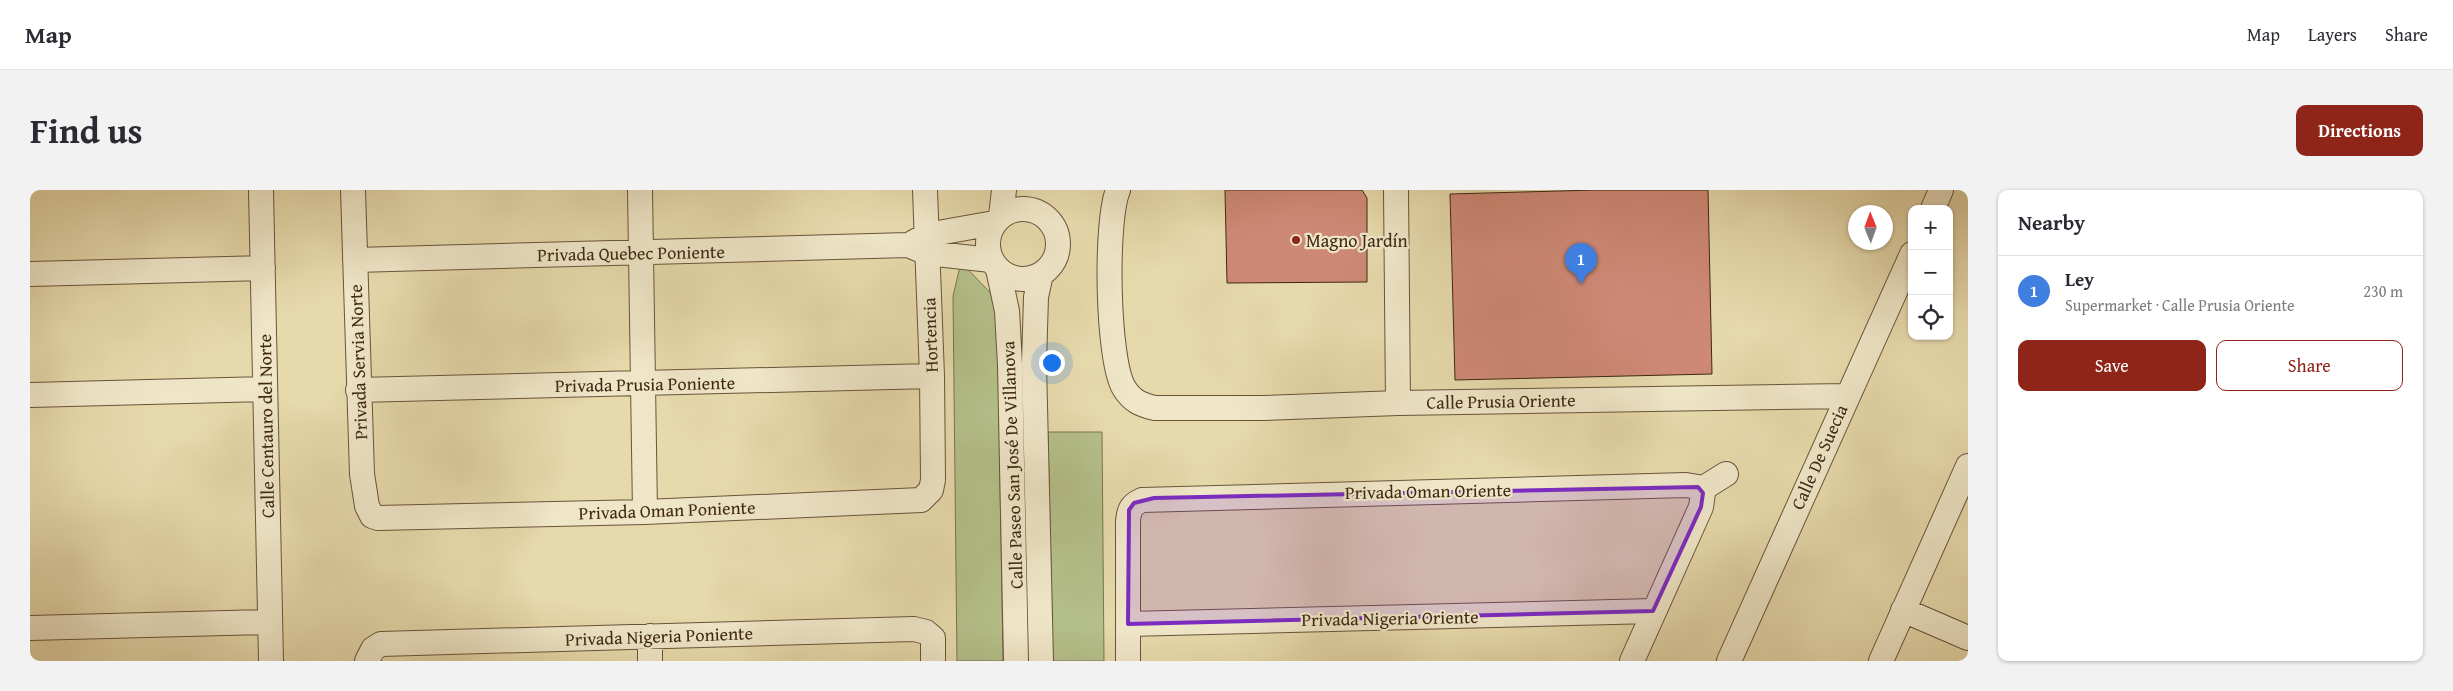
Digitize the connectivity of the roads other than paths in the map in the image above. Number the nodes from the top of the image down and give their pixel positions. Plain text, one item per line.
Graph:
1 (261, 190) edge
2 (353, 190) edge
3 (640, 190) edge
4 (925, 190) edge
5 (1004, 190) edge
6 (1118, 190) edge
7 (1396, 190) edge
8 (1941, 190) edge
9 (1036, 201) edge
10 (1934, 205) edge
11 (998, 219) junction
12 (920, 245) junction
13 (641, 252) junction
14 (355, 260) junction
15 (1908, 263) edge
16 (994, 264) junction
17 (263, 268) junction
18 (30, 274) edge
19 (1041, 274) junction
20 (932, 376) junction
21 (644, 384) junction
22 (265, 389) junction
23 (358, 390) junction
24 (30, 395) edge
25 (1847, 396) junction
26 (1398, 403) junction
27 (1968, 466) edge
28 (1726, 474) dead end
29 (933, 480) joint
30 (1024, 483) junction
31 (1701, 498) junction
32 (646, 512) junction
33 (389, 518) joint
34 (1902, 610) junction
35 (1653, 611) junction
36 (270, 622) junction
37 (1128, 624) junction
38 (30, 628) edge
39 (650, 636) junction
40 (1968, 638) edge
41 (933, 650) edge
42 (374, 652) edge
43 (271, 661) edge
44 (650, 661) edge
45 (1016, 661) edge
46 (1041, 661) edge
47 (1128, 661) edge
48 (1632, 661) edge
49 (1729, 661) edge
50 (1881, 661) edge

1 - 17 street, Calle Centauro del Norte
2 - 14 street, Privada Servia Norte
3 - 13 street
4 - 12 street, Hortencia
5 - 11 street
6 - 26 street, Calle Prusia Oriente
7 - 26 street
8 - 10 street
9 - 11 street
9 - 19 street
11 - 12 street, Privada Quebec Poniente
11 - 16 street
12 - 13 street, Privada Quebec Poniente
12 - 16 street, Privada Quebec Poniente
12 - 20 street, Hortencia
13 - 14 street, Privada Quebec Poniente
13 - 21 street
14 - 23 street, Privada Servia Norte
15 - 25 street, Calle De Suecia
16 - 19 street
16 - 30 street, Calle Paseo San José De Villanova
17 - 18 street
17 - 22 street, Calle Centauro del Norte
19 - 30 street, Calle Paseo San José De Villanova
20 - 21 street, Privada Prusia Poniente
20 - 29 street, Hortencia
21 - 23 street, Privada Prusia Poniente
21 - 32 street
22 - 24 street
22 - 36 street, Calle Centauro del Norte
23 - 33 street, Privada Servia Norte
25 - 26 street, Calle Prusia Oriente
25 - 49 street, Calle De Suecia
27 - 34 street
28 - 31 street
29 - 32 street, Privada Oman Poniente
30 - 45 street, Calle Paseo San José De Villanova
30 - 46 street, Calle Paseo San José De Villanova
31 - 35 street
31 - 37 street, Privada Oman Oriente
32 - 33 street, Privada Oman Poniente
34 - 40 street
34 - 50 street
35 - 37 street, Privada Nigeria Oriente
35 - 48 street
36 - 38 street
36 - 43 street, Calle Centauro del Norte
37 - 47 street, Privada Oman Oriente
39 - 41 street, Privada Nigeria Poniente
39 - 42 street, Privada Nigeria Poniente
39 - 44 street

